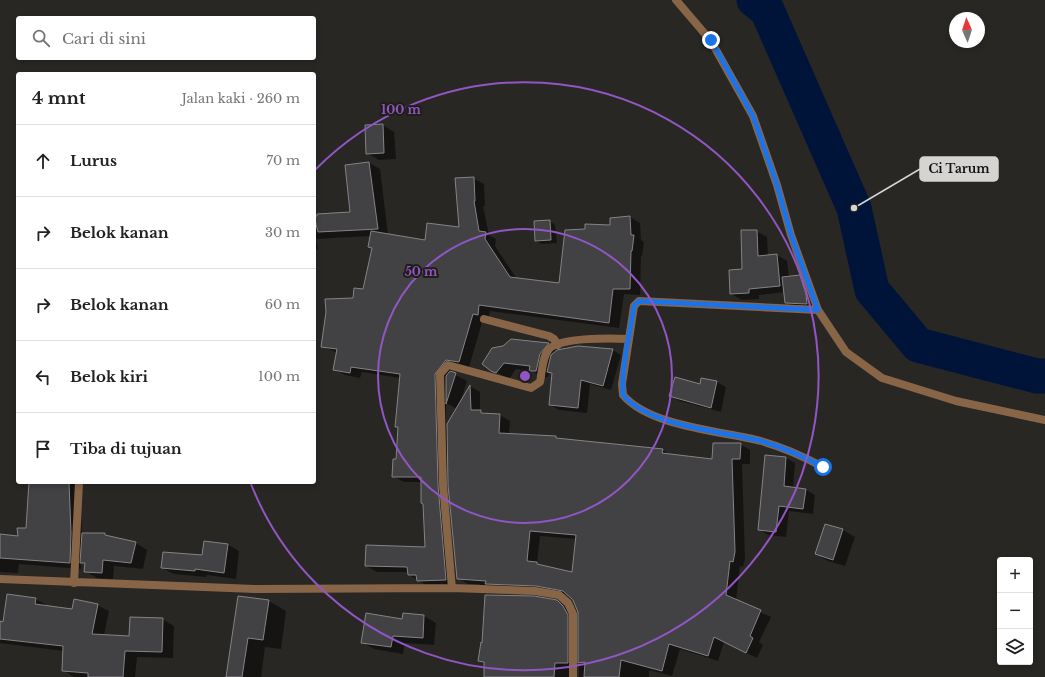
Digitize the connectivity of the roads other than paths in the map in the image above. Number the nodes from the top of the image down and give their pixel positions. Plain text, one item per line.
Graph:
1 (676, 0) edge
2 (818, 310) junction
3 (484, 319) dead end
4 (629, 339) junction
5 (558, 345) junction
6 (1045, 420) edge
7 (823, 467) dead end
8 (79, 484) edge
9 (0, 579) edge
10 (74, 583) junction
11 (452, 588) junction
12 (573, 677) edge

1 - 2 street
2 - 4 street
2 - 6 street
3 - 5 street
4 - 5 street
4 - 7 street
5 - 11 street
8 - 10 street
9 - 10 street
10 - 11 street
11 - 12 street

